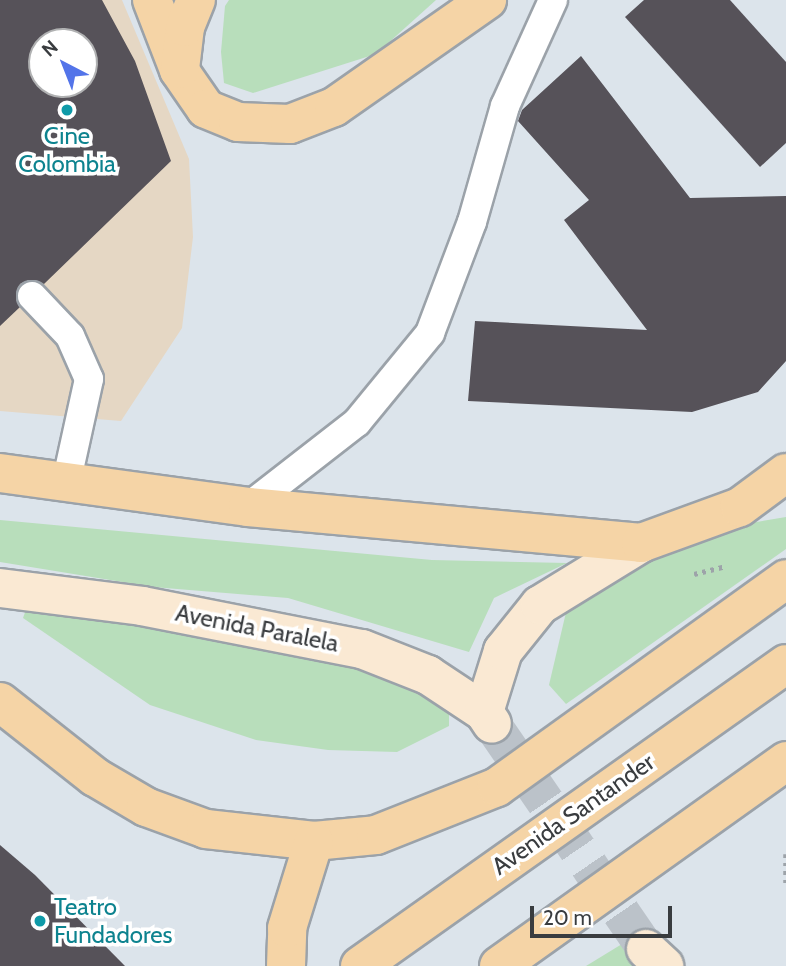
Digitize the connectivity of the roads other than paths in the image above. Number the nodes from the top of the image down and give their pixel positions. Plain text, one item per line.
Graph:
1 (152, 0) edge
2 (196, 0) edge
3 (486, 0) edge
4 (553, 0) edge
5 (179, 70) junction
6 (32, 296) dead end
7 (0, 473) edge
8 (786, 473) edge
9 (66, 484) junction
10 (248, 507) junction
11 (640, 543) junction
12 (786, 579) edge
13 (0, 588) edge
14 (786, 664) edge
15 (0, 702) edge
16 (786, 761) edge
17 (724, 804) junction
18 (314, 841) junction
19 (286, 966) edge
20 (360, 966) edge
21 (499, 966) edge
22 (546, 966) edge

1 - 5 main road
2 - 5 main road
3 - 5 main road
4 - 10 lane
6 - 9 lane
7 - 9 main road
8 - 11 main road
9 - 10 main road
10 - 11 main road
11 - 13 main road, Avenida Paralela
12 - 18 main road
14 - 20 main road, Avenida Santander
15 - 18 main road
16 - 17 main road
17 - 21 main road
17 - 22 main road
18 - 19 main road

